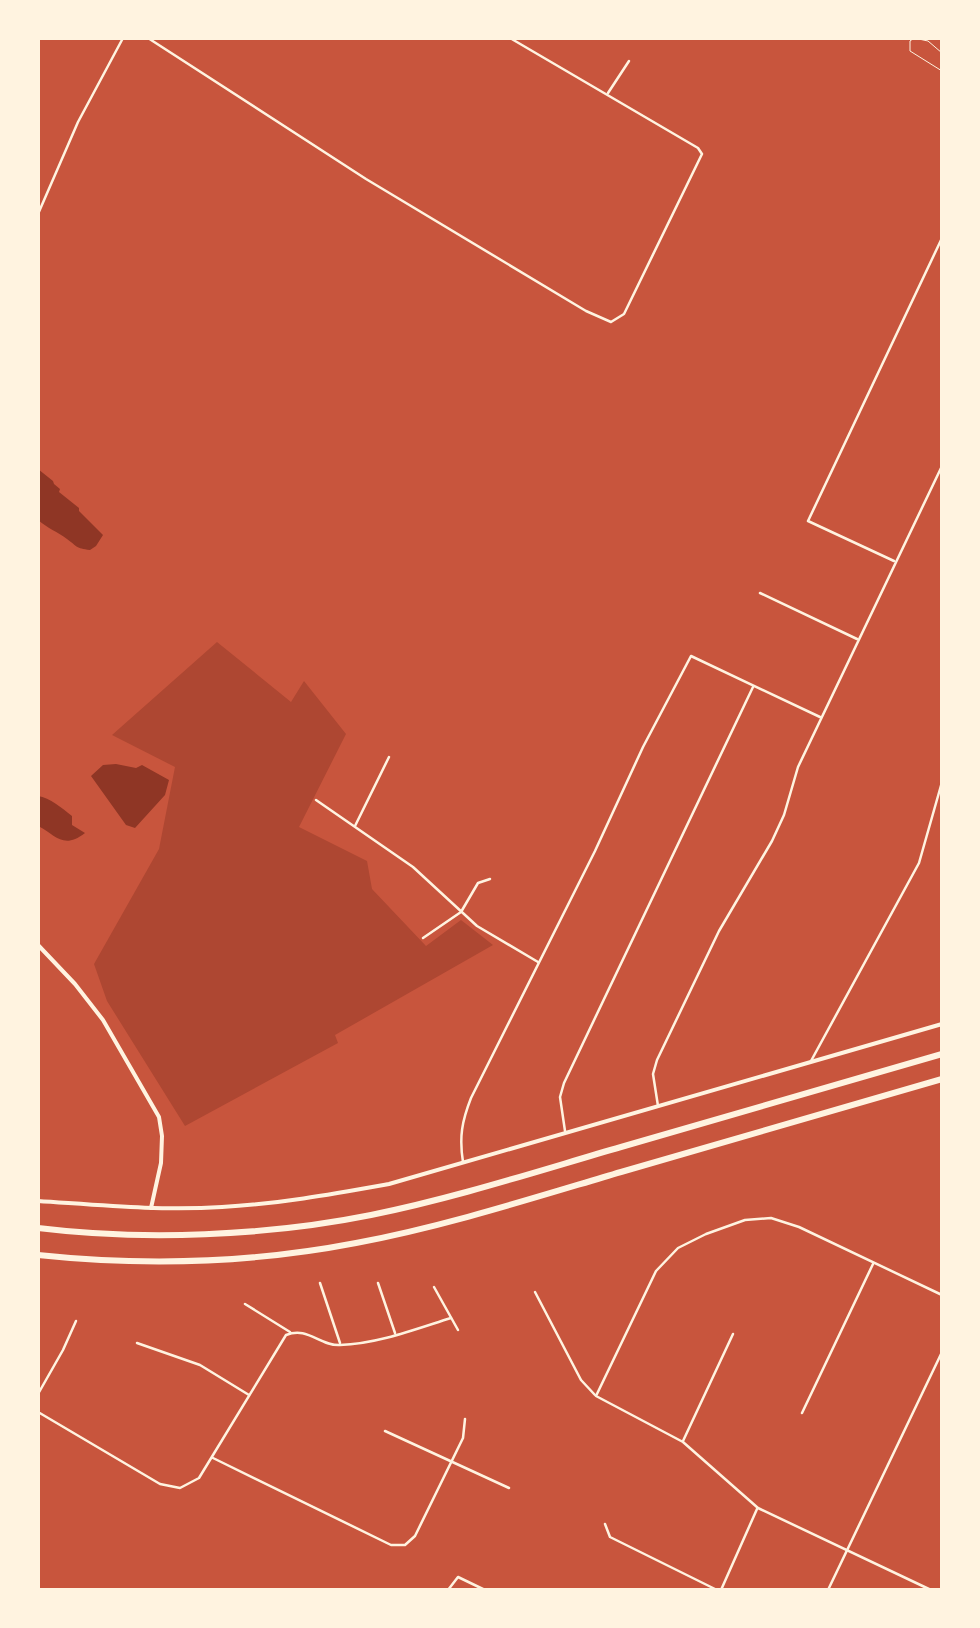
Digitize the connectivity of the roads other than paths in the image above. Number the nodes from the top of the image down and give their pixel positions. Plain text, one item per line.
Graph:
1 (123, 38) edge
2 (148, 38) edge
3 (510, 38) edge
4 (942, 53) edge
5 (629, 61) dead end
6 (942, 71) edge
7 (607, 95) junction
8 (38, 214) edge
9 (942, 238) edge
10 (942, 466) edge
11 (896, 562) junction
12 (760, 594) dead end
13 (858, 640) junction
14 (753, 686) junction
15 (821, 718) junction
16 (388, 757) dead end
17 (942, 782) edge
18 (316, 800) dead end
19 (354, 827) junction
20 (490, 879) dead end
21 (460, 912) junction
22 (423, 938) dead end
23 (38, 945) edge
24 (539, 963) junction
25 (942, 1024) edge
26 (942, 1054) edge
27 (810, 1062) junction
28 (942, 1079) edge
29 (658, 1108) junction
30 (566, 1134) junction
31 (463, 1162) junction
32 (38, 1200) edge
33 (151, 1208) junction
34 (38, 1228) edge
35 (38, 1255) edge
36 (874, 1262) junction
37 (320, 1283) dead end
38 (378, 1283) dead end
39 (434, 1287) dead end
40 (535, 1292) dead end
41 (942, 1295) edge
42 (245, 1304) dead end
43 (451, 1318) junction
44 (76, 1322) dead end
45 (458, 1330) dead end
46 (291, 1332) junction
47 (395, 1334) junction
48 (732, 1334) dead end
49 (137, 1343) dead end
50 (340, 1344) junction
51 (942, 1352) edge
52 (38, 1394) edge
53 (250, 1396) junction
54 (596, 1396) junction
55 (38, 1412) edge
56 (802, 1413) dead end
57 (466, 1419) dead end
58 (385, 1430) dead end
59 (683, 1442) junction
60 (212, 1458) junction
61 (451, 1460) junction
62 (509, 1488) dead end
63 (758, 1508) junction
64 (606, 1524) dead end
65 (847, 1550) junction
66 (448, 1590) edge
67 (484, 1590) edge
68 (719, 1590) edge
69 (828, 1590) edge
70 (931, 1590) edge

1 - 8 street
2 - 7 street
3 - 7 street
4 - 6 lane
5 - 7 street
9 - 11 street
10 - 11 street
11 - 13 street
12 - 13 street
13 - 15 street
14 - 15 street
14 - 24 street
14 - 30 street
15 - 29 street
16 - 19 street
17 - 27 street
18 - 19 street
19 - 21 street
20 - 21 street
21 - 22 street
21 - 24 street
23 - 33 street
24 - 31 street
25 - 27 street
26 - 34 highway
27 - 29 street
28 - 35 highway
29 - 30 street
30 - 31 street
31 - 33 street
32 - 33 street
36 - 41 street
36 - 54 street
36 - 56 street
37 - 50 street
38 - 47 street
39 - 43 street
40 - 54 street
42 - 46 street
43 - 45 street
43 - 47 street
44 - 52 street
46 - 50 street
46 - 53 street
47 - 50 street
48 - 59 street
49 - 53 street
51 - 65 street
53 - 60 street
54 - 59 street
55 - 60 street
57 - 61 street
58 - 61 street
59 - 63 street
60 - 61 street
61 - 62 street
63 - 65 street
63 - 68 street
64 - 68 street
65 - 69 street
65 - 70 street
66 - 67 street

